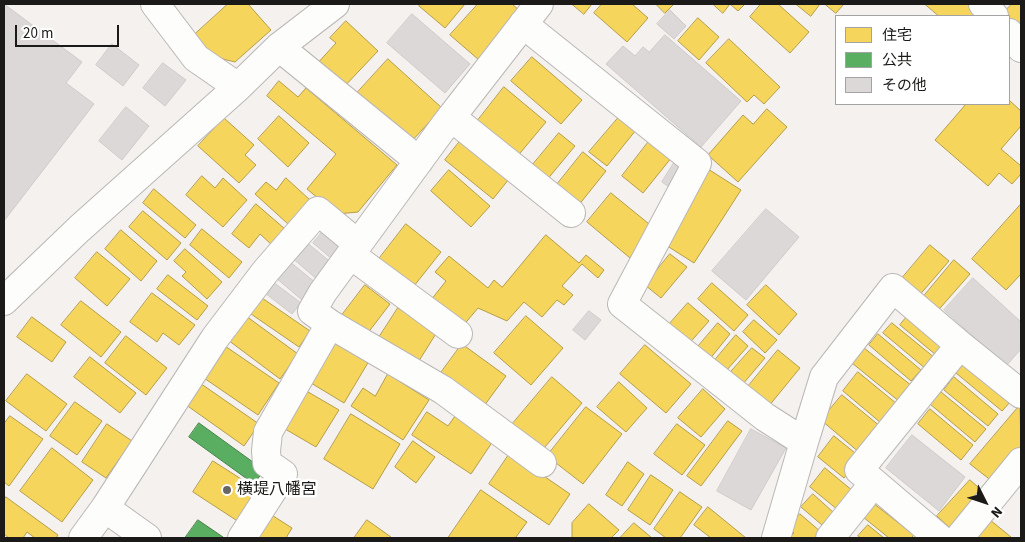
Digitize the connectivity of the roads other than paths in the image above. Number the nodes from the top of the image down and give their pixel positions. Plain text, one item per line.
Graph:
1 (155, 4) edge
2 (335, 4) edge
3 (983, 4) edge
4 (531, 14) edge
5 (993, 15) edge
6 (1010, 34) edge
7 (279, 47) junction
8 (1021, 48) edge
9 (238, 87) junction
10 (452, 117) junction
11 (419, 162) junction
12 (571, 213) dead end
13 (354, 249) junction
14 (4, 301) edge
15 (330, 324) junction
16 (458, 334) dead end
17 (960, 345) junction
18 (1021, 394) edge
19 (804, 442) junction
20 (1021, 462) edge
21 (542, 463) dead end
22 (874, 483) junction
23 (106, 508) junction
24 (83, 538) edge
25 (147, 538) edge
26 (242, 538) edge
27 (776, 538) edge
28 (830, 538) edge
29 (939, 538) edge
30 (959, 538) edge

1 - 9 street
2 - 7 street
3 - 5 street
4 - 10 street
4 - 19 street
6 - 8 street
7 - 9 street
7 - 11 street
9 - 14 street
10 - 11 street
10 - 12 street
11 - 13 street
13 - 15 street
13 - 16 street
13 - 23 street
15 - 21 street
15 - 26 street
17 - 18 street
17 - 19 street
17 - 22 street
19 - 27 street
20 - 30 street
22 - 28 street
22 - 29 street
23 - 24 street
23 - 25 street

